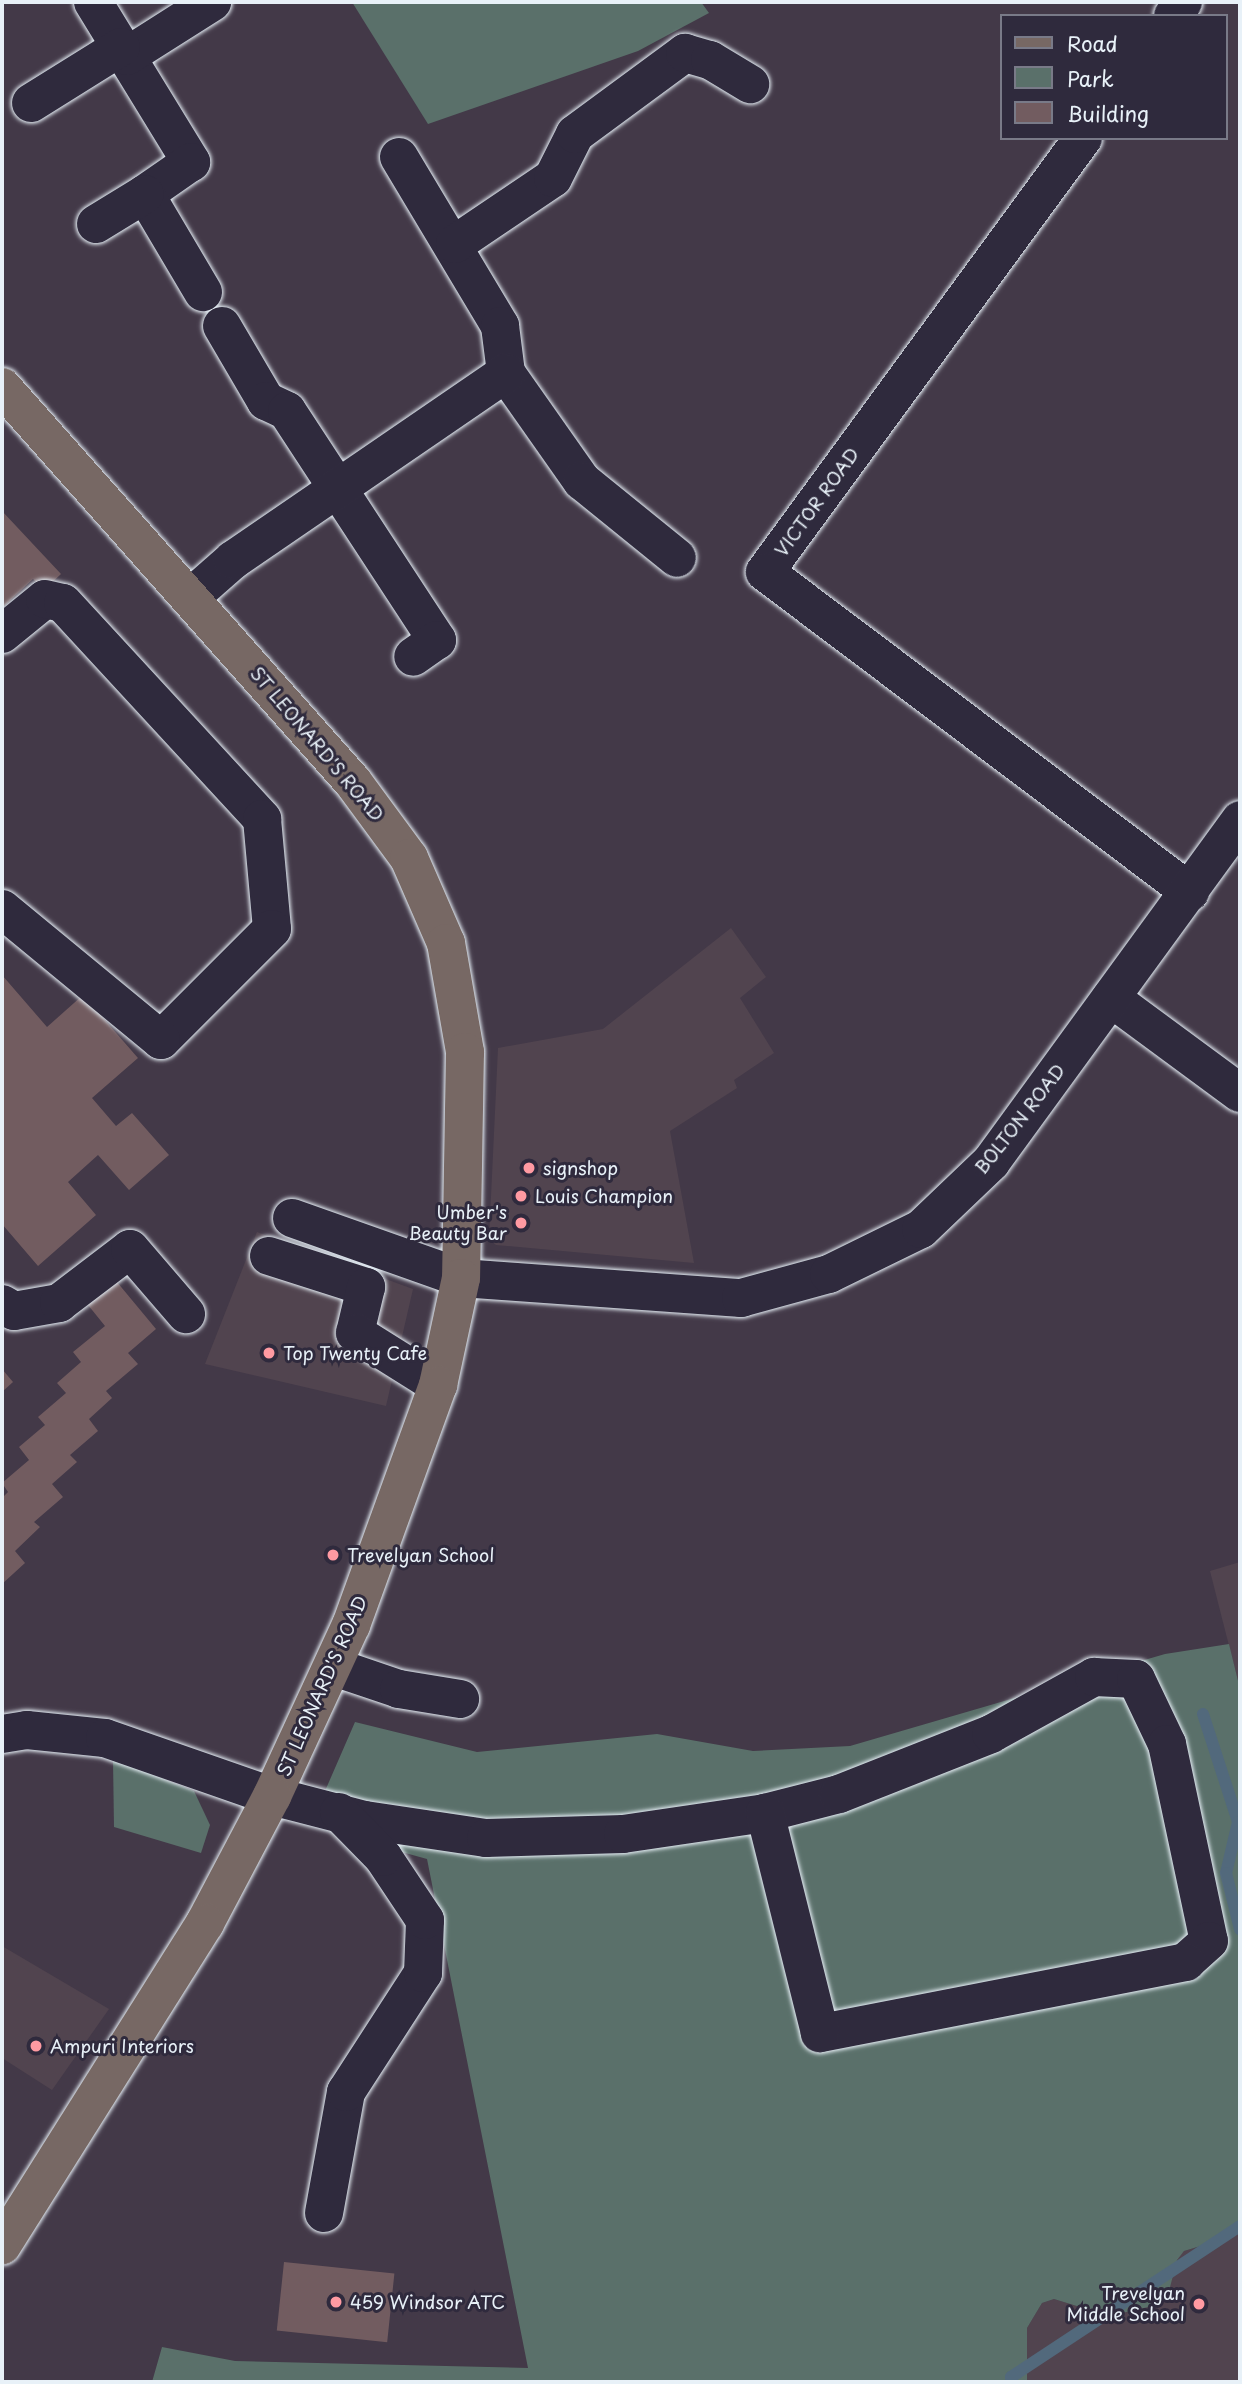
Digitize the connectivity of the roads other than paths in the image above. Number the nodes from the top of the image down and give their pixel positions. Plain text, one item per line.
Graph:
1 (93, 2) edge
2 (212, 2) edge
3 (124, 52) junction
4 (750, 84) dead end
5 (31, 103) dead end
6 (1082, 140) edge
7 (399, 157) dead end
8 (145, 194) junction
9 (96, 224) dead end
10 (455, 244) junction
11 (203, 292) dead end
12 (222, 326) dead end
13 (506, 373) junction
14 (2, 387) edge
15 (338, 486) junction
16 (677, 558) dead end
17 (191, 597) junction
18 (2, 635) edge
19 (414, 657) dead end
20 (1240, 820) edge
21 (1190, 891) junction
22 (2, 909) edge
23 (1111, 998) junction
24 (1240, 1093) edge
25 (292, 1218) dead end
26 (269, 1256) dead end
27 (461, 1278) junction
28 (2, 1304) edge
29 (187, 1314) dead end
30 (438, 1385) junction
31 (334, 1667) junction
32 (460, 1699) dead end
33 (2, 1734) edge
34 (272, 1796) junction
35 (336, 1809) junction
36 (765, 1813) junction
37 (324, 2213) dead end
38 (2, 2245) edge

1 - 3 street
2 - 3 street
3 - 5 street
3 - 8 street
4 - 10 street
6 - 21 street, VICTOR ROAD
7 - 10 street
8 - 9 street
8 - 11 street
10 - 13 street
12 - 15 street
13 - 15 street
13 - 16 street
14 - 17 main road, ST LEONARD'S ROAD
15 - 17 street
15 - 19 street
17 - 27 main road, ST LEONARD'S ROAD
18 - 22 street
20 - 21 street, BOLTON ROAD
21 - 23 street, BOLTON ROAD
23 - 24 street
23 - 27 street, BOLTON ROAD
25 - 27 street, BOLTON ROAD
26 - 30 street
27 - 30 main road, ST LEONARD'S ROAD
28 - 29 street
30 - 31 main road, ST LEONARD'S ROAD
31 - 32 street
31 - 34 main road, ST LEONARD'S ROAD
33 - 34 street
34 - 35 street
34 - 38 main road, ST LEONARD'S ROAD
35 - 36 street
35 - 37 street
36 - 36 street

